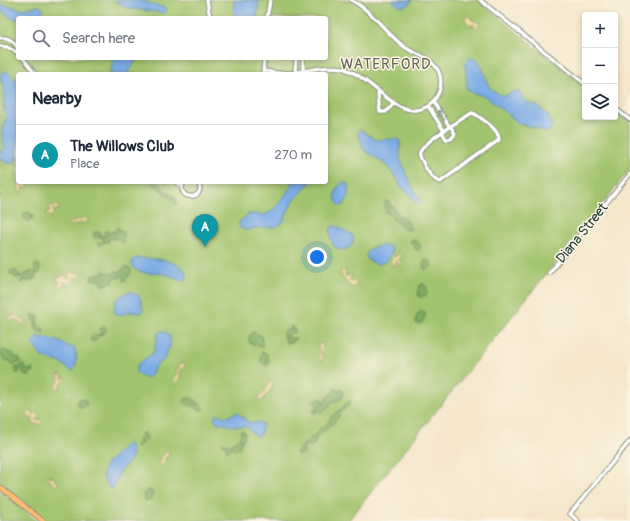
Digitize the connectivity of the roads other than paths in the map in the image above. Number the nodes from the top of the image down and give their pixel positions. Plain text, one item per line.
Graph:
1 (207, 0) edge
2 (270, 0) edge
3 (351, 0) edge
4 (480, 0) edge
5 (210, 16) edge
6 (267, 16) edge
7 (0, 38) edge
8 (0, 46) edge
9 (16, 47) edge
10 (16, 52) edge
11 (24, 60) edge
12 (264, 60) edge
13 (296, 60) edge
14 (303, 60) edge
15 (34, 72) edge
16 (263, 72) edge
17 (295, 72) joint
18 (303, 72) junction
19 (582, 82) edge
20 (379, 91) junction
21 (394, 102) junction
22 (433, 102) junction
23 (428, 106) junction
24 (618, 110) edge
25 (630, 120) edge
26 (450, 127) junction
27 (443, 132) junction
28 (630, 174) edge
29 (179, 184) edge
30 (199, 184) edge
31 (182, 186) joint
32 (550, 273) dead end
33 (630, 441) edge
34 (0, 487) edge
35 (43, 521) edge
36 (578, 521) edge

1 - 5 street
2 - 6 street
3 - 22 street
4 - 19 street
7 - 9 street
8 - 10 street
11 - 15 street
12 - 16 street
13 - 17 street
14 - 18 street
17 - 18 street
18 - 20 street
20 - 21 street
20 - 21 street
21 - 23 street
22 - 23 street
26 -> 22 street
23 - 27 street
24 - 25 street
26 - 27 street
26 - 27 street
26 - 27 street
28 - 32 street, Diana Street
29 - 31 street
30 - 31 street
33 - 36 street
34 - 35 main road

